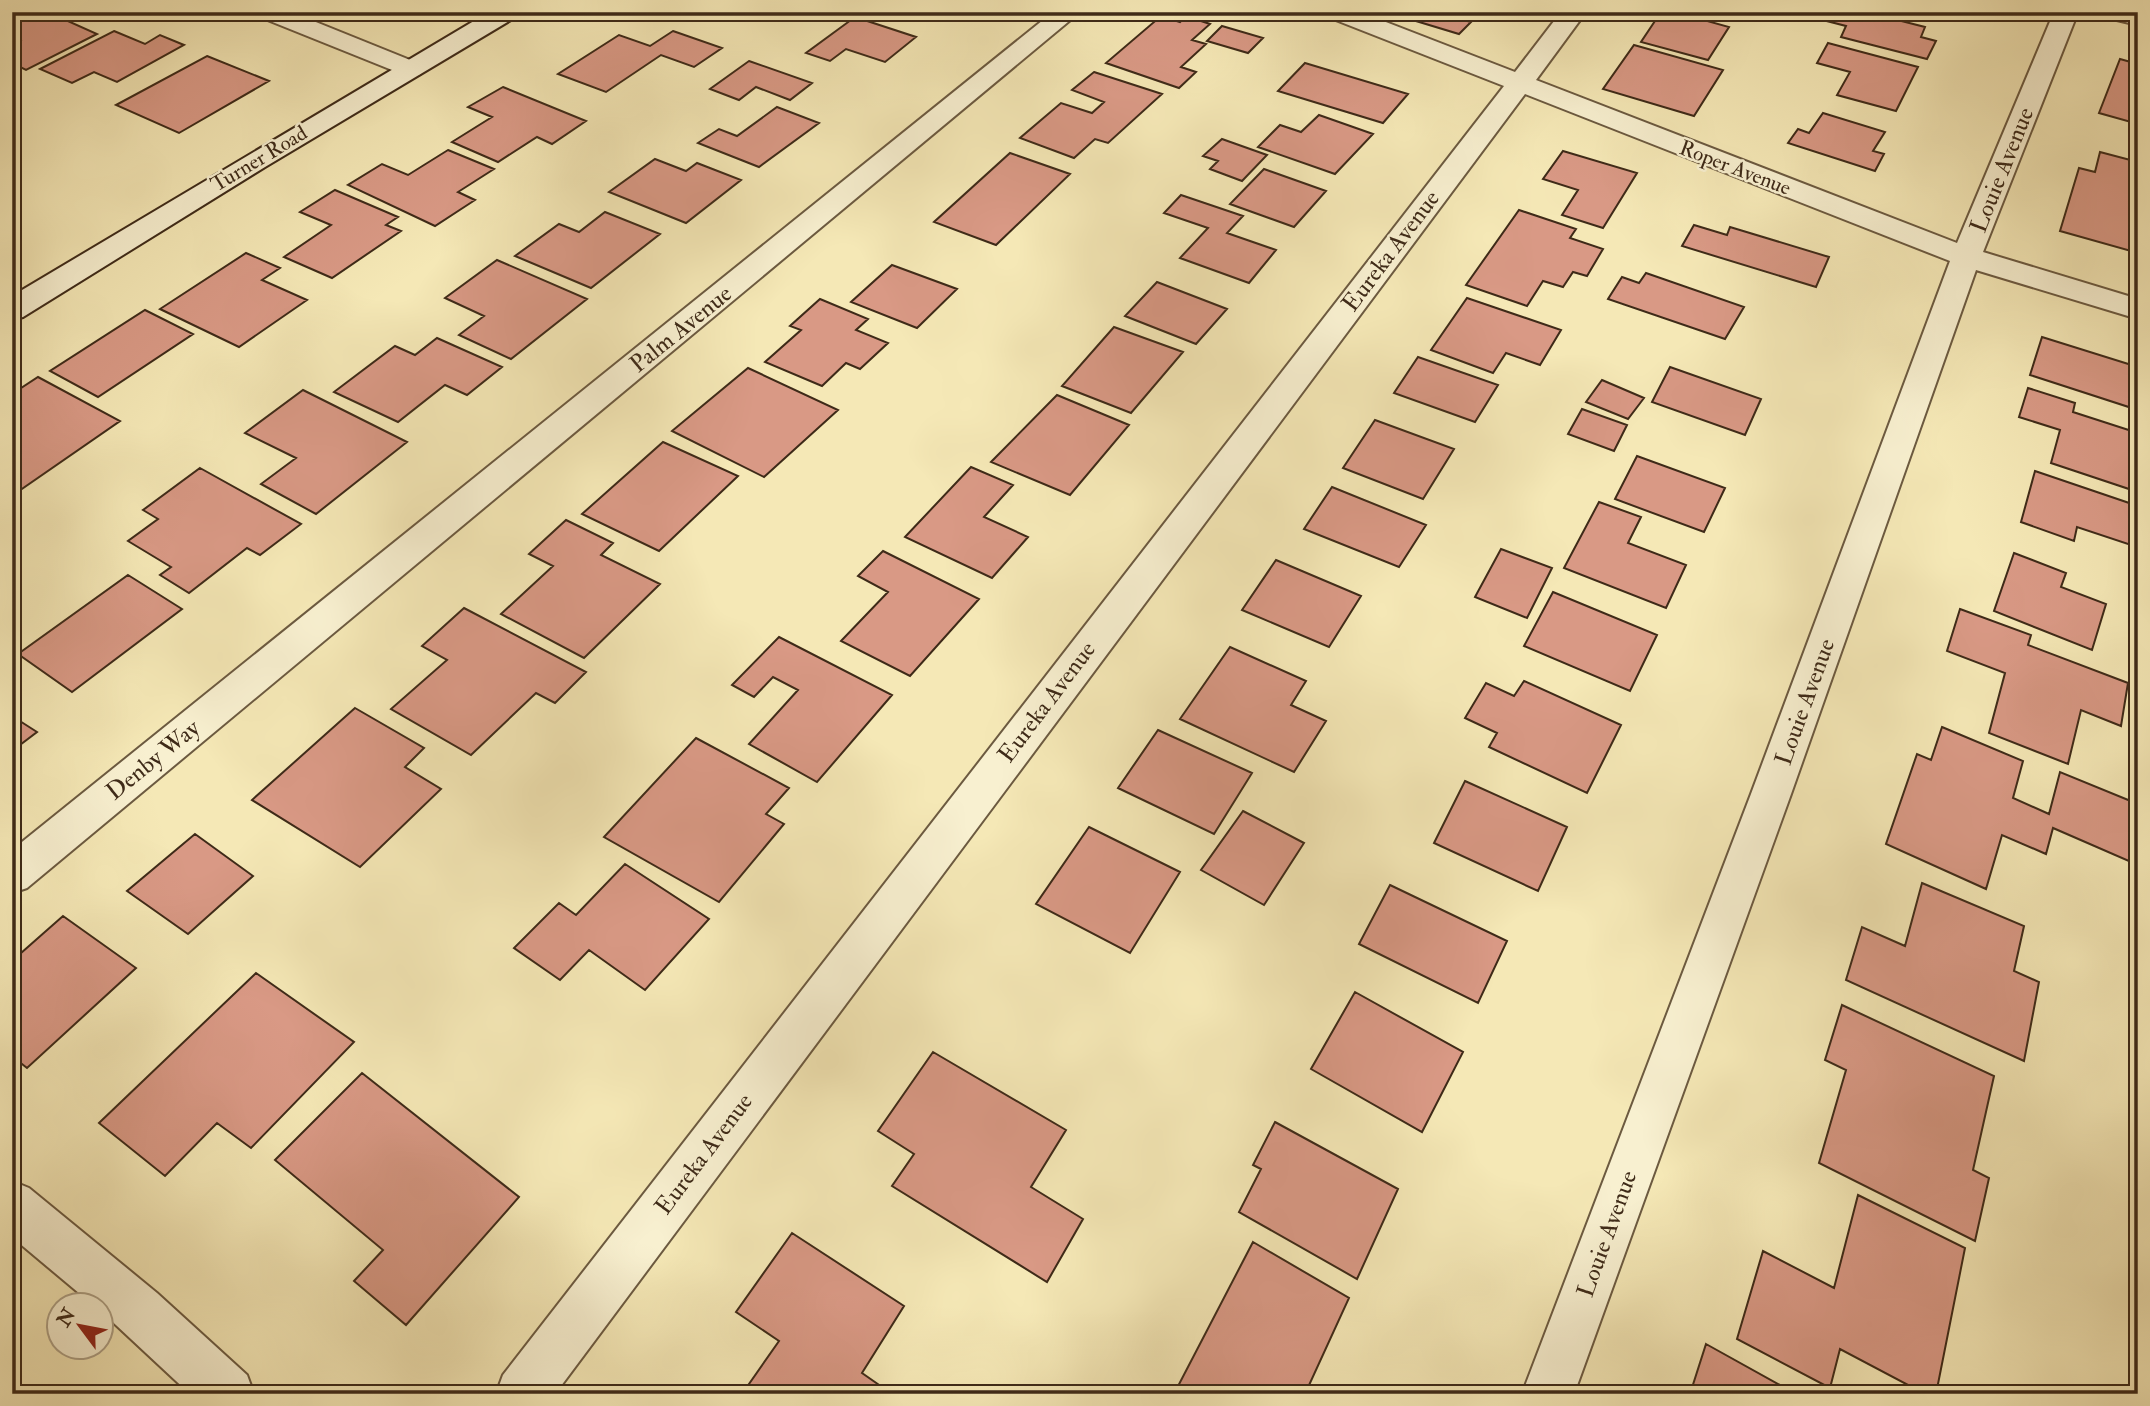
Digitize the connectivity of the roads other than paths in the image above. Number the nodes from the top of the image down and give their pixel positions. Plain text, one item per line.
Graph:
1 (269, 12) edge
2 (507, 12) edge
3 (1068, 12) edge
4 (1337, 12) edge
5 (1574, 12) edge
6 (2066, 12) edge
7 (2113, 12) edge
8 (2138, 18) edge
9 (411, 69) junction
10 (1517, 85) junction
11 (1966, 257) junction
12 (2138, 309) edge
13 (12, 310) edge
14 (293, 646) joint
15 (12, 875) edge
16 (12, 1205) edge
17 (228, 1394) edge
18 (522, 1394) edge
19 (1548, 1394) edge

1 - 9 street
2 - 9 street, Turner Road
3 - 14 street, Palm Avenue
4 - 10 street, Roper Avenue
5 - 10 street, Eureka Avenue
6 - 11 street, Louie Avenue
7 - 8 street
9 - 13 street, Turner Road
10 - 11 street, Roper Avenue
10 - 18 street, Eureka Avenue
11 - 12 street, Roper Avenue
11 - 19 street, Louie Avenue
14 - 15 street, Denby Way
16 - 17 street

